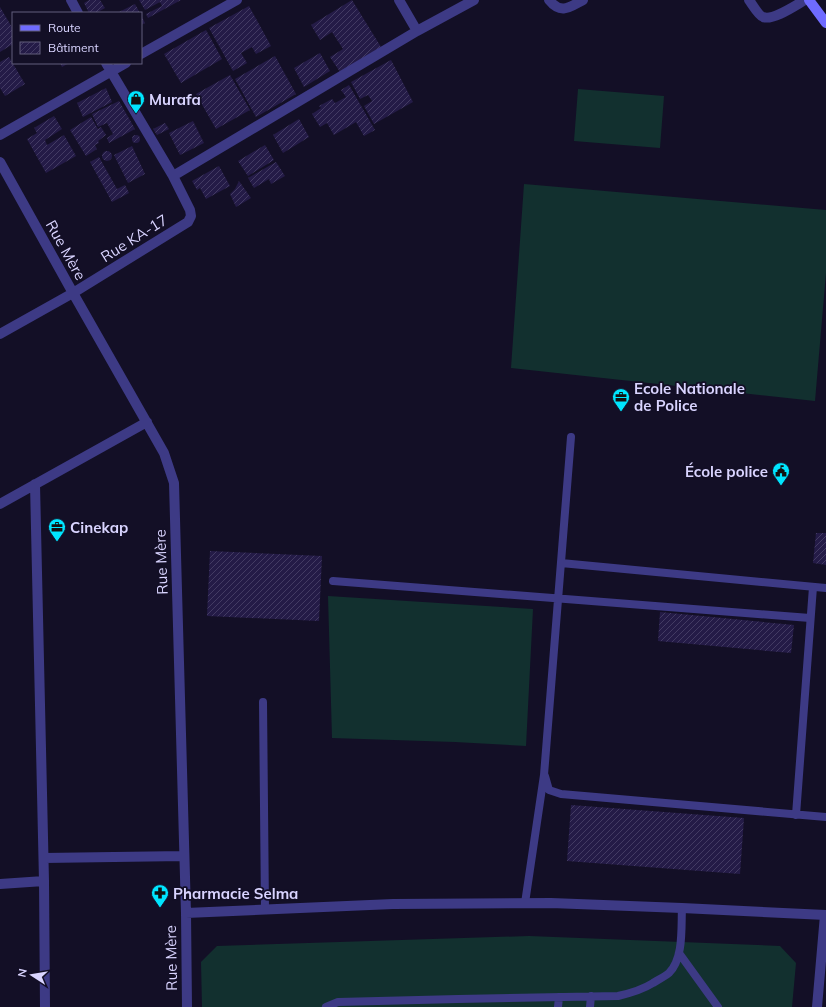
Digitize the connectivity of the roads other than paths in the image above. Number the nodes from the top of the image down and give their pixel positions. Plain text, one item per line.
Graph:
1 (71, 0) edge
2 (237, 0) edge
3 (399, 0) edge
4 (474, 0) edge
5 (549, 0) edge
6 (583, 0) edge
7 (749, 0) edge
8 (805, 0) edge
9 (809, 0) edge
10 (77, 12) edge
11 (826, 23) edge
12 (417, 31) junction
13 (142, 53) edge
14 (122, 64) edge
15 (108, 67) edge
16 (0, 135) edge
17 (0, 162) edge
18 (173, 176) junction
19 (73, 293) junction
20 (0, 334) edge
21 (147, 422) junction
22 (571, 437) dead end
23 (35, 484) junction
24 (0, 504) edge
25 (561, 563) junction
26 (333, 581) dead end
27 (813, 587) junction
28 (826, 588) edge
29 (558, 599) junction
30 (810, 618) junction
31 (263, 702) dead end
32 (544, 775) junction
33 (796, 815) junction
34 (826, 818) edge
35 (184, 856) junction
36 (44, 858) junction
37 (44, 881) junction
38 (0, 884) edge
39 (524, 903) junction
40 (682, 908) junction
41 (265, 910) junction
42 (186, 913) junction
43 (826, 915) edge
44 (679, 953) junction
45 (591, 996) junction
46 (559, 997) junction
47 (45, 1007) edge
48 (187, 1007) edge
49 (326, 1007) edge
50 (558, 1007) edge
51 (590, 1007) edge
52 (718, 1007) edge
53 (817, 1007) edge

1 - 10 street
2 - 13 street
3 - 12 street
4 - 12 street
5 - 6 street
7 - 8 street
9 - 11 main road
12 - 18 street
14 - 15 street
15 - 16 street
15 - 18 street
17 - 19 street, Rue Mère
18 - 19 street, Rue KA-17
19 - 20 street, Rue KA-17
19 - 21 street, Rue Mère
21 - 23 street
21 - 35 street, Rue Mère
22 - 25 lane
23 - 24 street
23 - 36 street
25 - 27 lane
25 - 29 lane
26 - 29 lane
27 - 28 lane
27 - 30 lane
29 - 30 lane
29 - 32 lane
30 - 33 lane
31 - 41 lane
32 - 33 lane
32 - 39 lane
33 - 34 lane
35 - 36 street
35 - 42 street, Rue Mère
36 - 37 street
37 - 38 street
37 - 47 street
39 - 40 street
39 - 41 street
40 - 43 street
40 - 44 lane
41 - 42 street
42 - 48 street, Rue Mère
43 - 53 street
44 - 45 lane
44 - 52 lane
45 - 46 lane
45 - 51 lane
46 - 49 lane
46 - 50 lane

